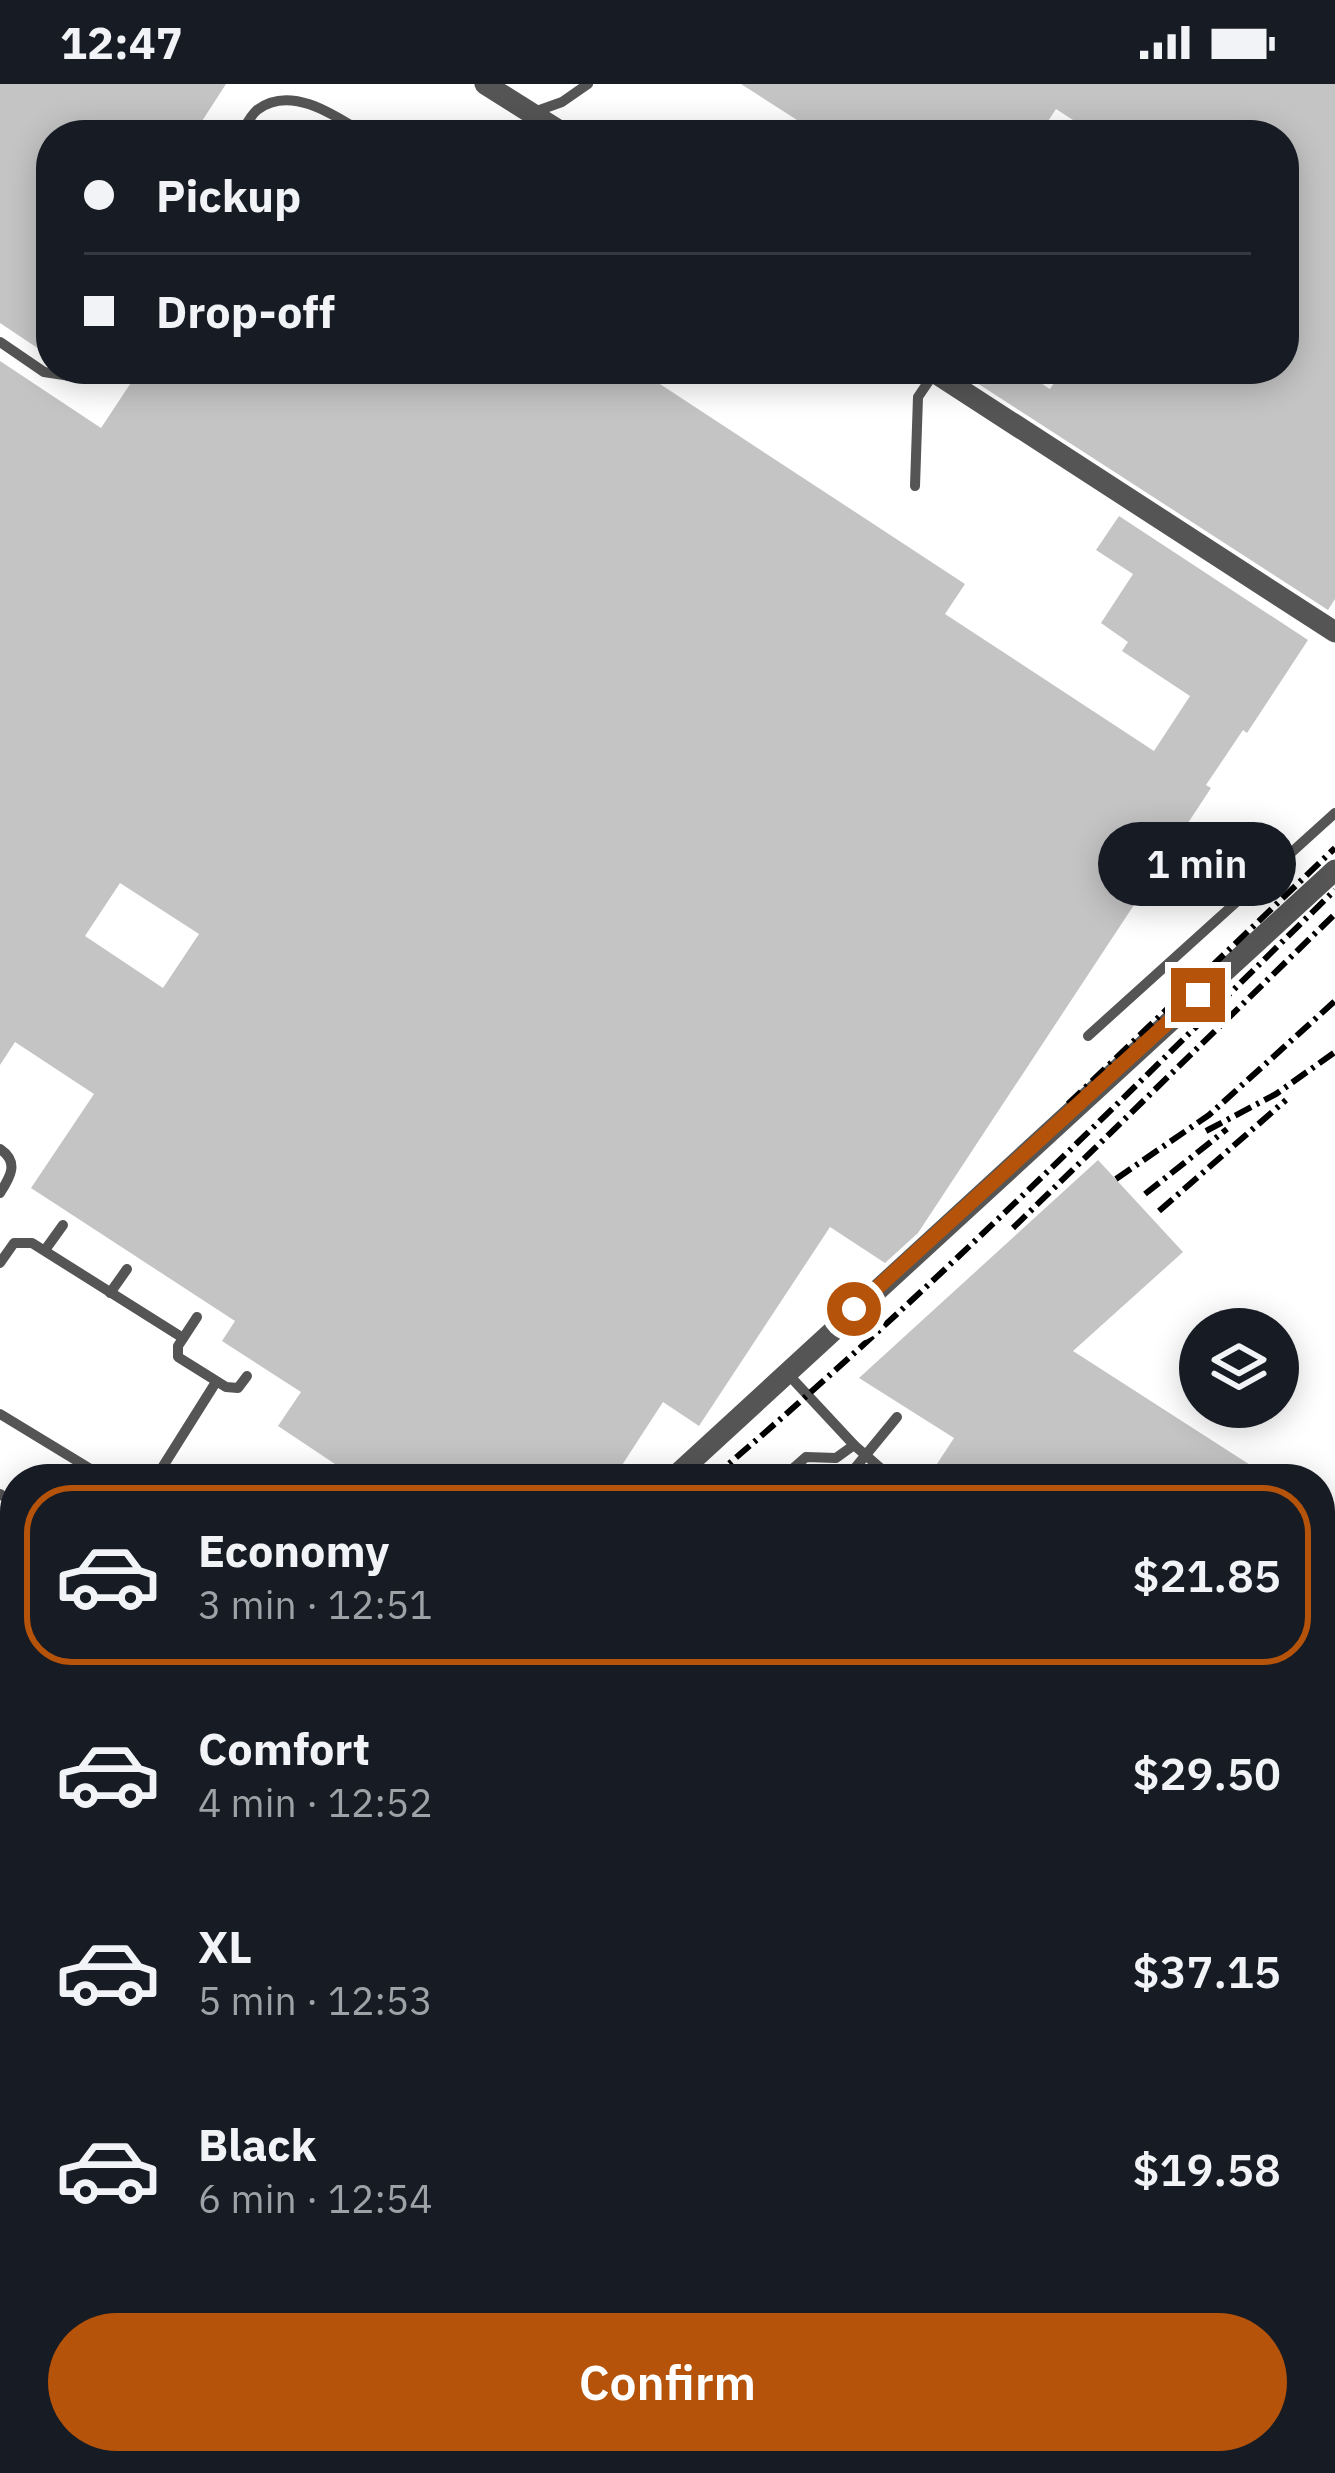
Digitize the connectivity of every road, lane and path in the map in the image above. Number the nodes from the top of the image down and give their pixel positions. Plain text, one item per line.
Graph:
1 (485, 84) edge
2 (588, 84) edge
3 (531, 113) junction
4 (250, 120) edge
5 (342, 120) edge
6 (540, 120) edge
7 (0, 342) edge
8 (36, 367) edge
9 (925, 384) edge
10 (954, 384) edge
11 (915, 486) dead end
12 (1335, 632) edge
13 (1335, 814) edge
14 (1335, 870) edge
15 (1088, 1036) dead end
16 (0, 1149) edge
17 (0, 1192) edge
18 (63, 1225) dead end
19 (45, 1250) junction
20 (0, 1263) edge
21 (127, 1269) dead end
22 (110, 1293) junction
23 (197, 1317) dead end
24 (183, 1338) junction
25 (786, 1372) junction
26 (247, 1376) dead end
27 (216, 1382) junction
28 (0, 1414) edge
29 (897, 1417) dead end
30 (854, 1445) junction
31 (866, 1457) junction
32 (82, 1464) edge
33 (164, 1464) edge
34 (688, 1464) edge
35 (798, 1464) edge
36 (860, 1464) edge
37 (875, 1464) edge

1 - 3 street
2 - 3 lane
3 - 6 street
4 - 5 lane
7 - 8 lane
9 - 11 lane
10 - 12 street
13 - 15 lane
14 - 25 street
16 - 17 lane
18 - 19 lane
19 - 20 lane
19 - 22 lane
21 - 22 lane
22 - 24 lane
23 - 24 lane
24 - 27 lane
25 - 30 lane
25 - 34 street
26 - 27 lane
27 - 33 lane
28 - 32 lane
29 - 31 lane
30 - 31 lane
30 - 35 lane
31 - 36 lane
31 - 37 lane

